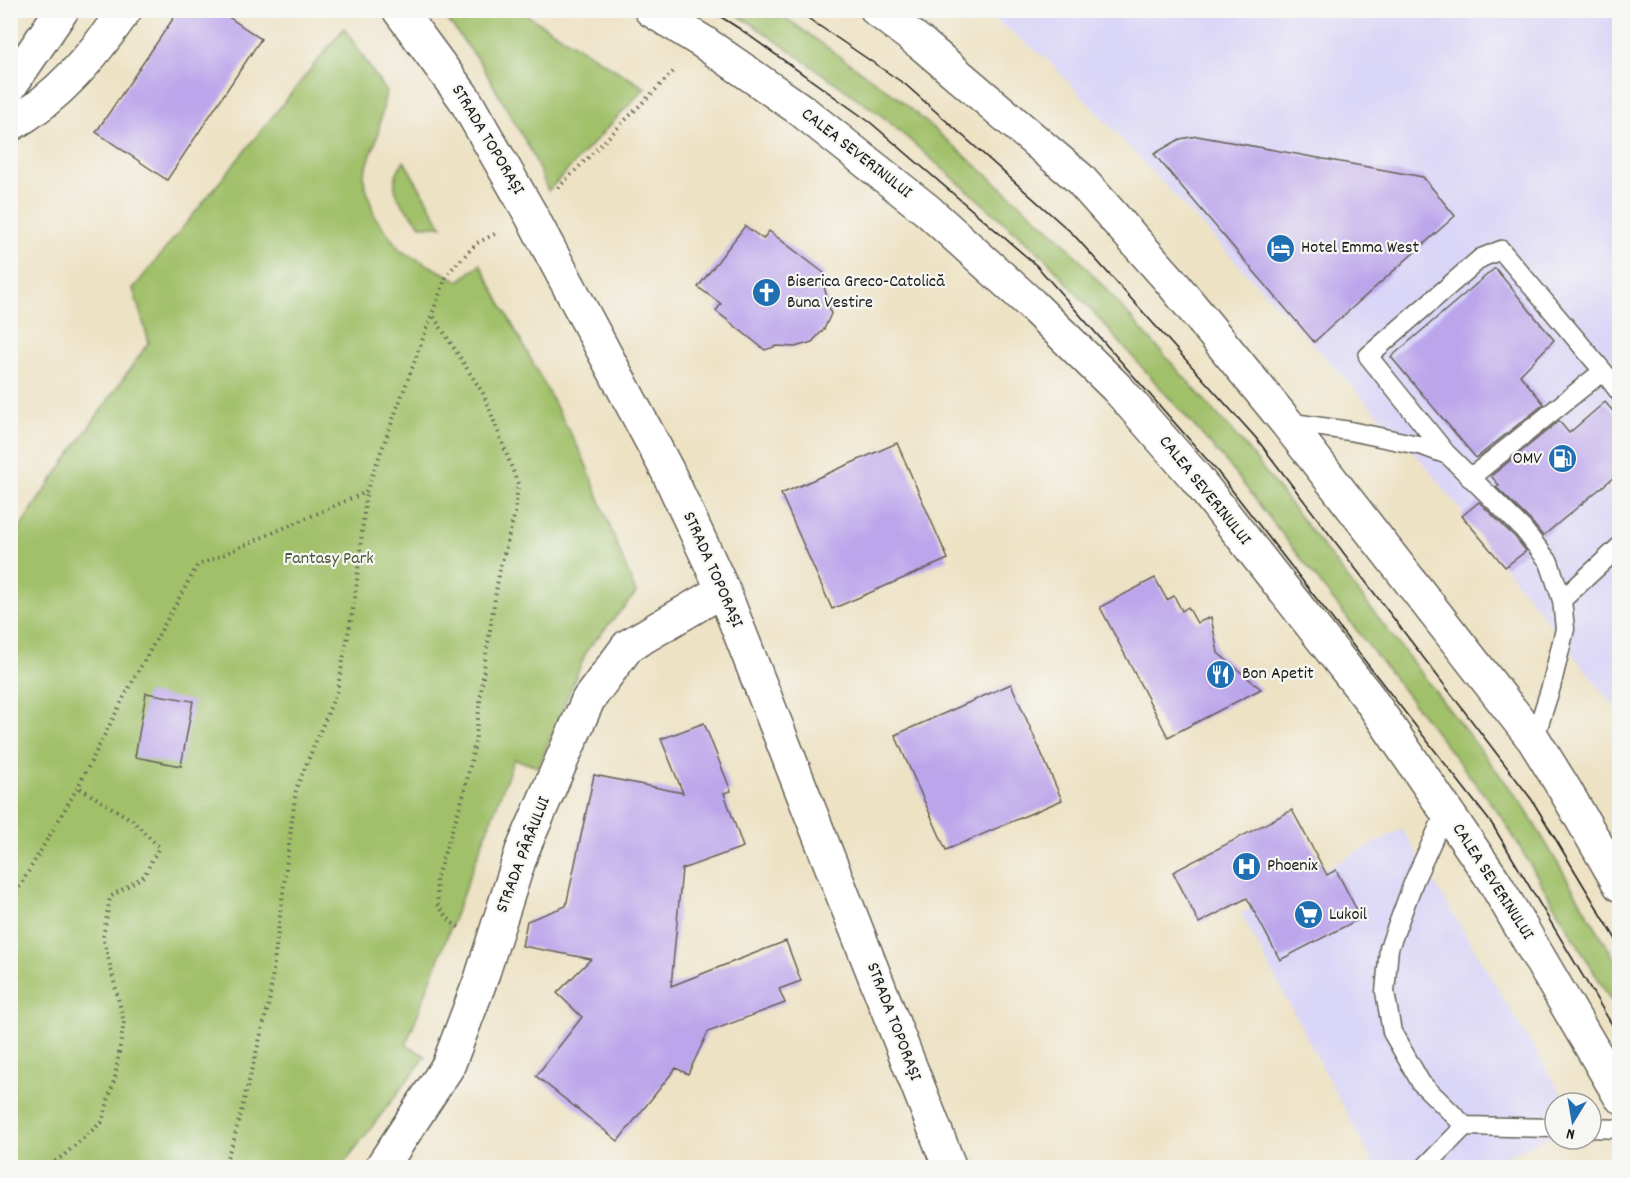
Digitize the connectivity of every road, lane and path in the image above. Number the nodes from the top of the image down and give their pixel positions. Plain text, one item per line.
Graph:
1 (62, 10) edge
2 (125, 10) edge
3 (399, 10) edge
4 (651, 10) edge
5 (877, 10) edge
6 (703, 42) junction
7 (10, 86) edge
8 (10, 125) edge
9 (531, 215) junction
10 (433, 316) junction
11 (1603, 371) junction
12 (1620, 393) edge
13 (1286, 422) junction
14 (1448, 455) junction
15 (1470, 478) junction
16 (366, 492) junction
17 (1620, 546) edge
18 (723, 590) junction
19 (1562, 600) junction
20 (1534, 740) junction
21 (78, 787) junction
22 (1446, 811) junction
23 (1620, 885) edge
24 (10, 903) edge
25 (490, 949) junction
26 (1620, 1096) edge
27 (1466, 1126) junction
28 (1543, 1128) edge
29 (1603, 1128) edge
30 (1620, 1129) edge
31 (45, 1167) edge
32 (223, 1167) edge
33 (381, 1167) edge
34 (950, 1167) edge
35 (1424, 1167) edge

1 - 7 main road
2 - 8 main road
3 - 9 main road, STRADA TOPORAȘI
4 - 6 main road, CALEA SEVERINULUI
5 - 13 main road
6 - 9 path
6 - 22 main road, CALEA SEVERINULUI
9 - 10 path
9 - 18 main road, STRADA TOPORAȘI
10 - 16 path
10 - 25 path
11 - 12 lane
11 - 14 lane
11 - 15 lane
13 - 14 lane
13 - 20 main road
14 - 15 lane
15 - 19 lane
16 - 21 path
16 - 32 path
17 - 19 lane
18 - 25 main road, STRADA PÂRÂULUI
18 - 34 main road, STRADA TOPORAȘI
19 - 20 lane
20 - 23 main road
21 - 24 path
21 - 31 path
22 - 26 main road, CALEA SEVERINULUI
22 - 27 lane
25 - 33 main road, STRADA PÂRÂULUI
27 - 28 lane
27 - 35 lane
29 - 30 lane

